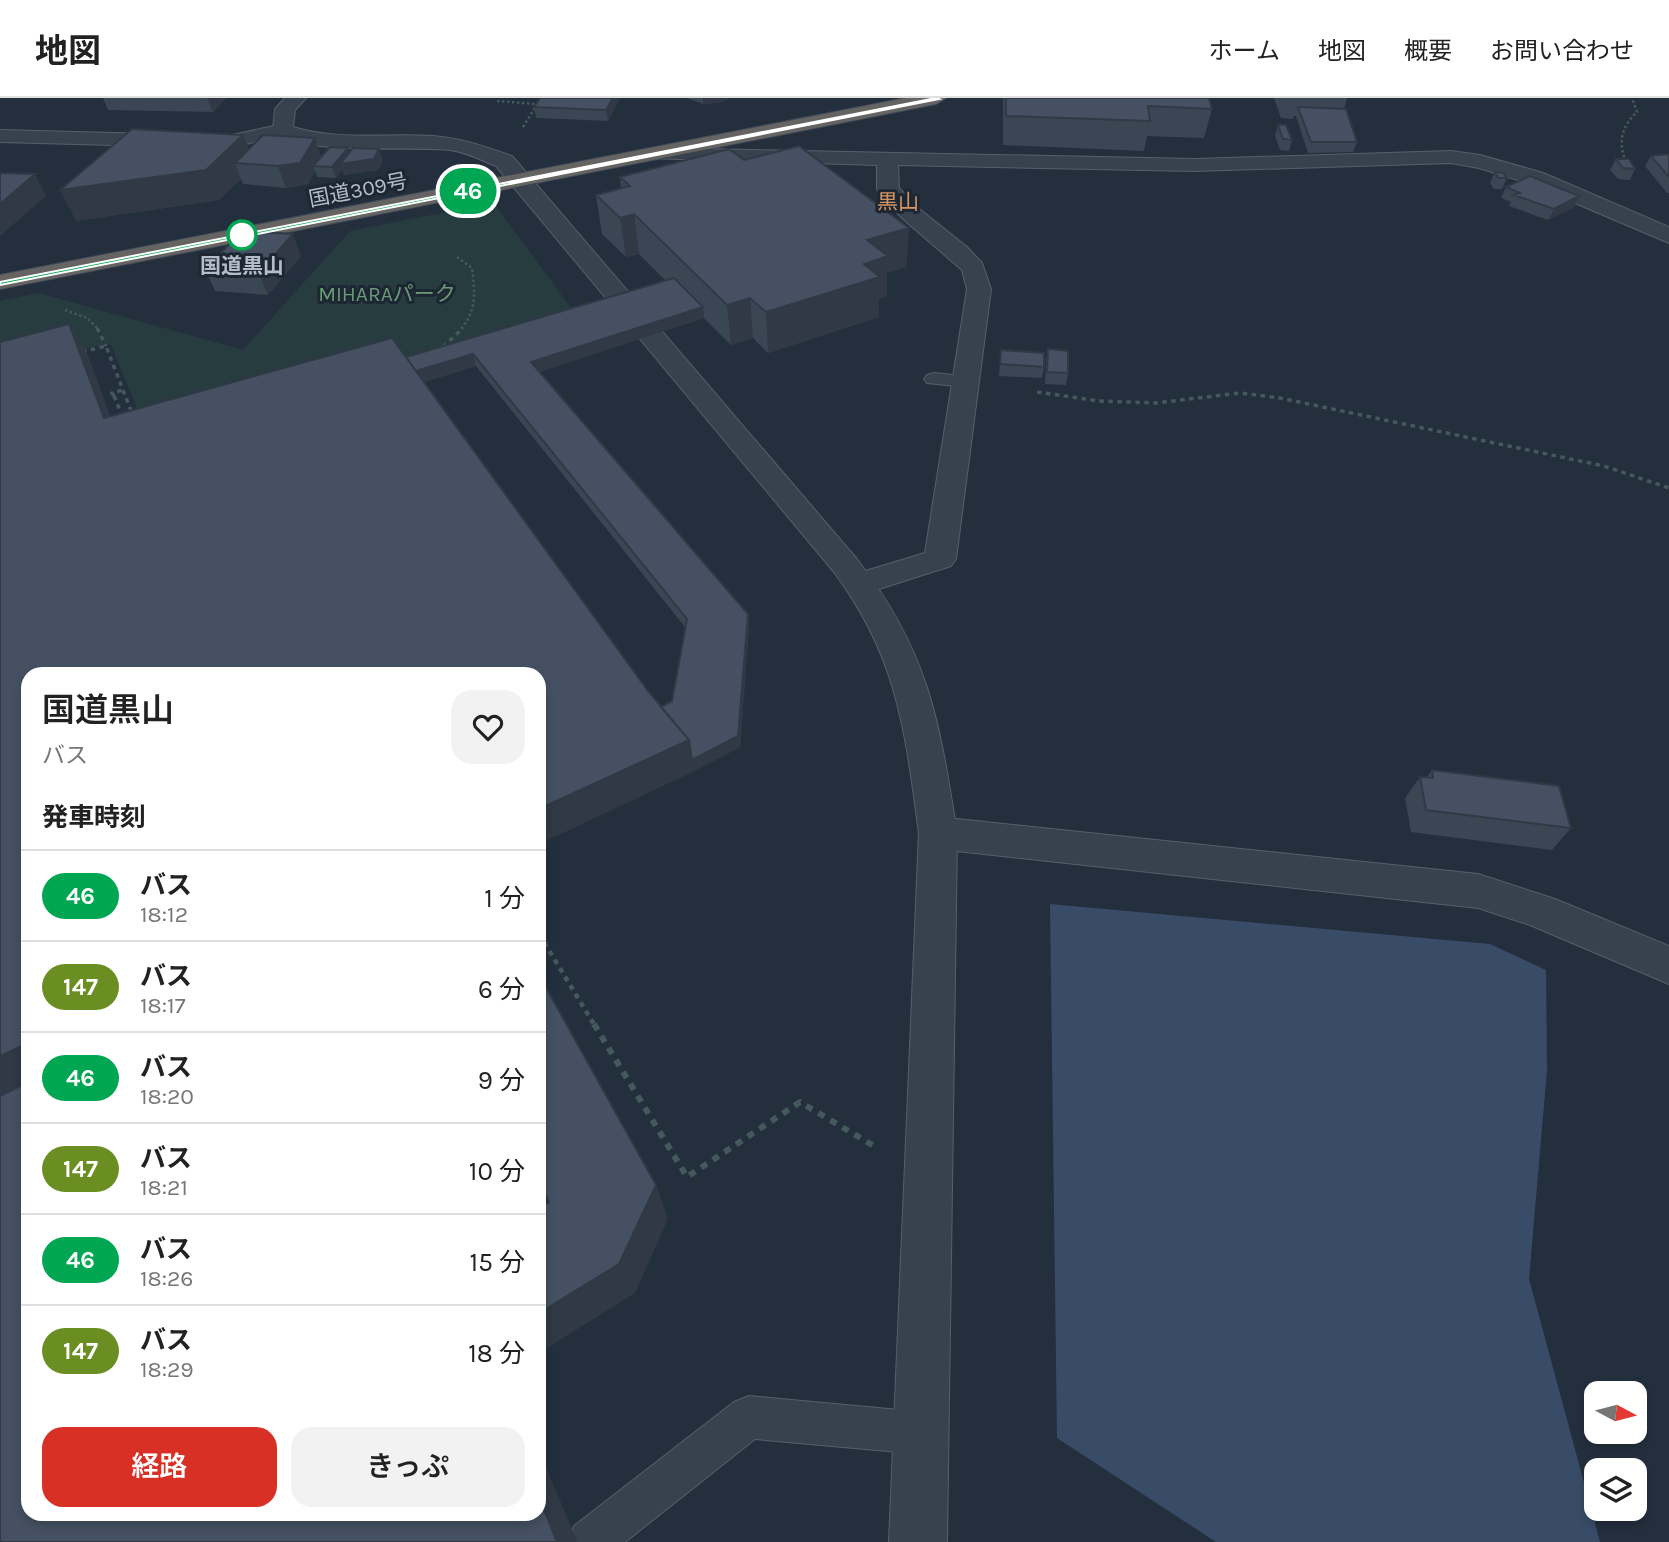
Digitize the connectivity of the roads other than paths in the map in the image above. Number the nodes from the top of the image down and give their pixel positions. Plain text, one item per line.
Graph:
1 (296, 98) edge
2 (840, 98) edge
3 (936, 98) edge
4 (283, 130) junction
5 (0, 136) edge
6 (654, 154) junction
7 (887, 160) junction
8 (511, 171) junction
9 (1669, 236) edge
10 (55, 250) dead end
11 (0, 282) edge
12 (934, 379) dead end
13 (965, 382) junction
14 (860, 584) junction
15 (938, 833) junction
16 (1669, 965) edge
17 (921, 1433) junction
18 (590, 1542) edge
19 (918, 1542) edge

1 - 4 street
2 - 8 highway, 国道309号
3 - 6 highway, 国道309号
4 - 5 street
4 - 8 street
6 - 7 street
6 - 8 highway, 国道309号
7 - 9 street
7 - 13 street
8 - 10 highway, 国道309号
8 - 11 highway, 国道309号
8 - 14 street
12 - 13 lane
13 - 14 street
14 - 15 street
15 - 16 street
15 - 17 street
17 - 18 lane
17 - 19 street

